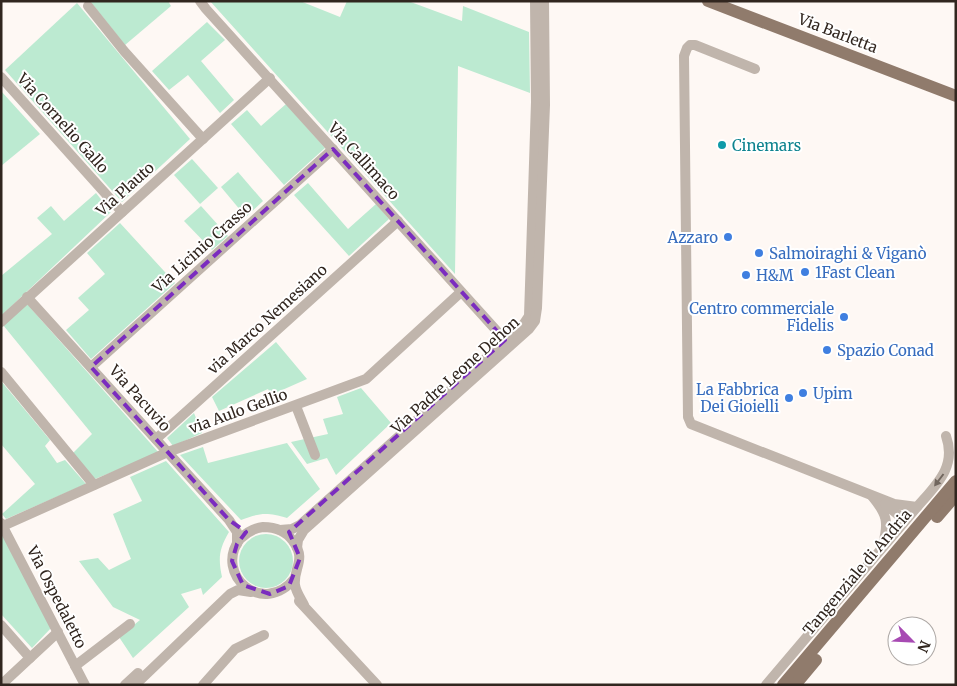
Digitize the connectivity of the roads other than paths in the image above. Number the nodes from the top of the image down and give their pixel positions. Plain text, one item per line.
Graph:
1 (200, 1) edge
2 (535, 1) edge
3 (544, 1) edge
4 (708, 1) edge
5 (88, 6) dead end
6 (755, 69) dead end
7 (1, 78) edge
8 (270, 78) junction
9 (956, 96) edge
10 (202, 139) junction
11 (333, 149) junction
12 (122, 212) junction
13 (398, 221) junction
14 (461, 292) junction
15 (28, 297) junction
16 (1, 322) edge
17 (504, 340) junction
18 (92, 367) junction
19 (1, 372) edge
20 (296, 406) junction
21 (946, 436) dead end
22 (156, 439) junction
23 (168, 452) junction
24 (315, 455) dead end
25 (956, 481) edge
26 (94, 485) junction
27 (871, 495) junction
28 (956, 495) edge
29 (881, 507) junction
30 (917, 507) junction
31 (229, 520) junction
32 (903, 523) junction
33 (2, 524) edge
34 (260, 528) junction
35 (280, 530) junction
36 (237, 544) junction
37 (882, 547) junction
38 (298, 548) junction
39 (234, 570) junction
40 (295, 578) junction
41 (280, 592) junction
42 (259, 594) junction
43 (304, 605) junction
44 (130, 624) dead end
45 (1, 626) edge
46 (58, 632) junction
47 (264, 635) dead end
48 (30, 658) junction
49 (75, 666) junction
50 (1, 685) edge
51 (85, 685) edge
52 (125, 685) edge
53 (135, 685) edge
54 (203, 685) edge
55 (377, 685) edge
56 (766, 685) edge
57 (783, 685) edge
58 (795, 685) edge

1 - 8 street, Via Callimaco
2 - 17 street, Via Padre Leone Dehon
3 - 38 street, Via Padre Leone Dehon
4 - 9 main road, Via Barletta
5 - 10 street
6 - 27 street
7 - 12 street, Via Cornelio Gallo
8 - 10 street, Via Plauto
8 - 11 street, Via Callimaco
10 - 12 street, Via Plauto
11 - 13 street, Via Callimaco
11 - 18 street, Via Licinio Crasso
12 - 15 street, Via Plauto
13 - 14 street, Via Callimaco
13 - 22 street, via Marco Nemesiano
14 - 17 street, Via Callimaco
14 - 20 street, via Aulo Gellio
15 - 16 street, Via Plauto
15 - 18 street, Via Pacuvio
17 - 35 street, Via Padre Leone Dehon
18 - 22 street, Via Pacuvio
19 - 26 street
20 - 23 street, via Aulo Gellio
20 - 24 street
21 -> 30 street
22 - 23 street, Via Pacuvio
23 - 26 street, via Aulo Gellio
23 - 31 street, Via Pacuvio
25 - 57 main road, Tangenziale di Andria
26 - 33 street, via Aulo Gellio
27 - 29 street
27 - 30 street
27 - 32 street
28 - 58 main road, Tangenziale di Andria
29 - 32 street
29 - 37 street
30 - 32 street
31 - 34 street, Via Pacuvio
31 - 36 street, Via Pacuvio
32 - 37 street
33 - 46 street, Via Ospedaletto
34 - 35 street
34 - 36 street
35 - 38 street
36 - 39 street
37 - 56 street
38 - 40 street
39 - 42 street
39 - 52 street
40 - 41 street
40 - 43 street
41 - 42 street
41 - 43 street
42 - 53 street
43 - 55 street
44 - 49 street
45 - 48 street
46 - 48 street
46 - 49 street, Via Ospedaletto
47 - 54 street
48 - 50 street
49 - 51 street, Via Ospedaletto

